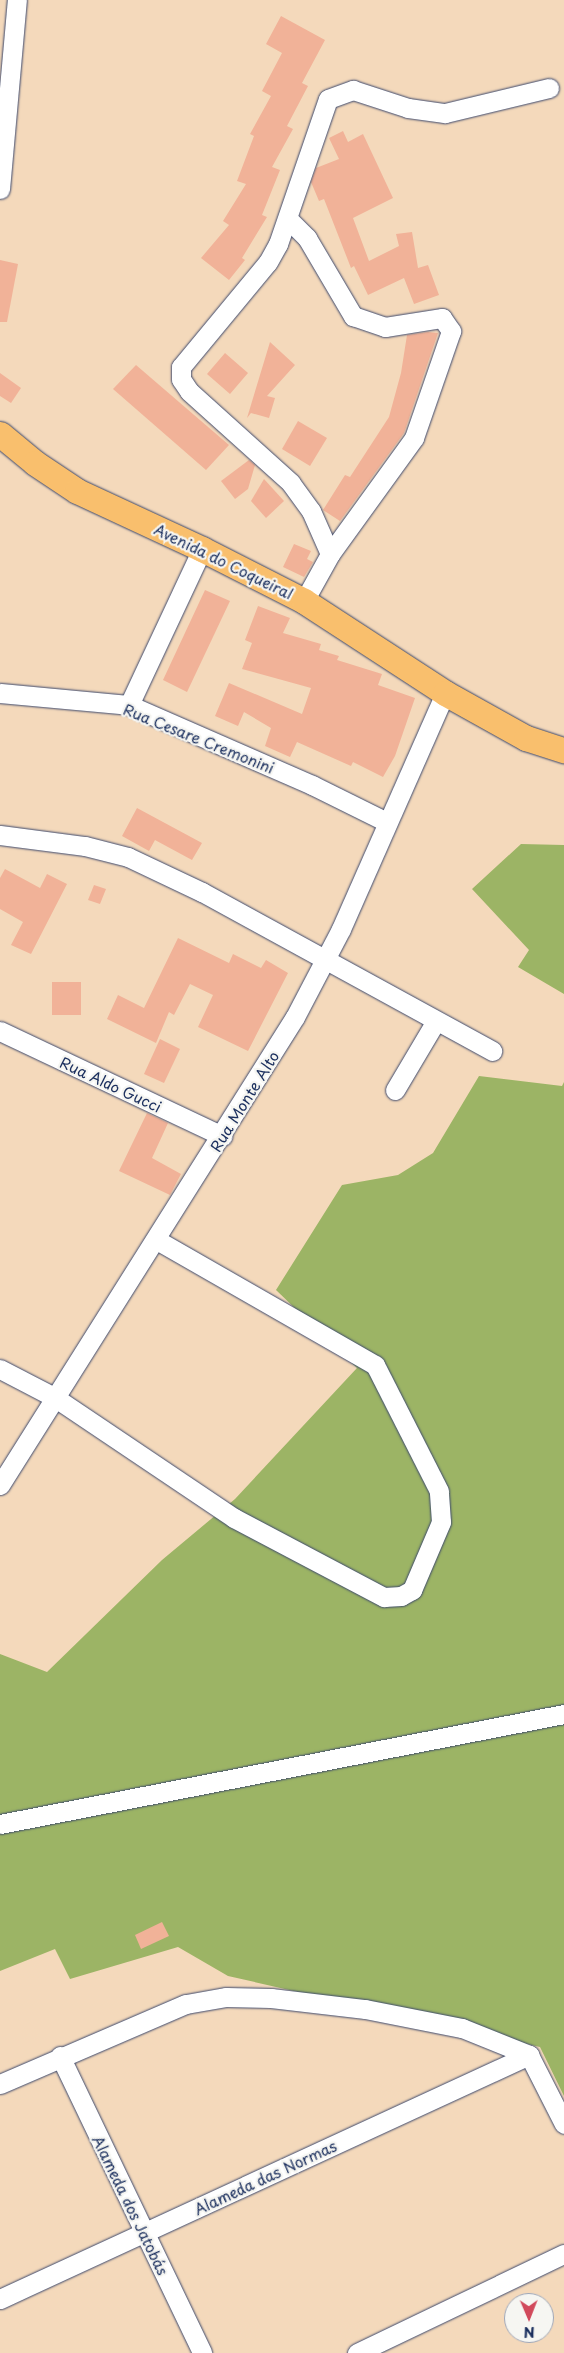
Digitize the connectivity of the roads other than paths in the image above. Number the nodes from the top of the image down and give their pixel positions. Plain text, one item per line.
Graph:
1 (18, 0) edge
2 (549, 88) dead end
3 (0, 189) edge
4 (288, 219) junction
5 (0, 434) edge
6 (202, 549) junction
7 (330, 554) junction
8 (304, 601) junction
9 (0, 693) edge
10 (445, 693) junction
11 (129, 705) junction
12 (564, 750) edge
13 (387, 822) junction
14 (0, 835) edge
15 (325, 960) junction
16 (436, 1021) junction
17 (0, 1032) edge
18 (492, 1051) dead end
19 (395, 1090) dead end
20 (222, 1136) junction
21 (157, 1240) junction
22 (0, 1369) edge
23 (54, 1397) junction
24 (0, 1485) edge
25 (564, 1714) edge
26 (0, 1824) edge
27 (529, 2055) junction
28 (60, 2056) junction
29 (0, 2084) edge
30 (564, 2124) edge
31 (145, 2233) junction
32 (564, 2254) edge
33 (0, 2299) edge
34 (202, 2353) edge
35 (357, 2353) edge

1 - 3 street
2 - 4 street
4 - 7 street
4 - 7 street
5 - 6 main road, Avenida do Coqueiral
6 - 8 main road, Avenida do Coqueiral
6 - 11 street
7 - 8 street
8 - 10 main road, Avenida do Coqueiral
9 - 11 street, Rua Cesare Cremonini
10 - 12 main road, Avenida do Coqueiral
10 - 13 street, Rua Monte Alto
11 - 13 street, Rua Cesare Cremonini
13 - 15 street, Rua Monte Alto
14 - 15 street
15 - 16 street
15 - 20 street, Rua Monte Alto
16 - 18 street
16 - 19 street
17 - 20 street, Rua Aldo Gucci
20 - 21 street, Rua Monte Alto
21 - 23 street, Rua Monte Alto
21 - 23 street
22 - 23 street
23 - 24 street, Rua Monte Alto
25 - 26 street
27 - 28 street
27 - 30 street
27 - 31 street, Alameda das Normas
28 - 29 street
28 - 31 street, Alameda dos Jatobás
31 - 33 street, Alameda das Normas
31 - 34 street, Alameda dos Jatobás
32 - 35 street

